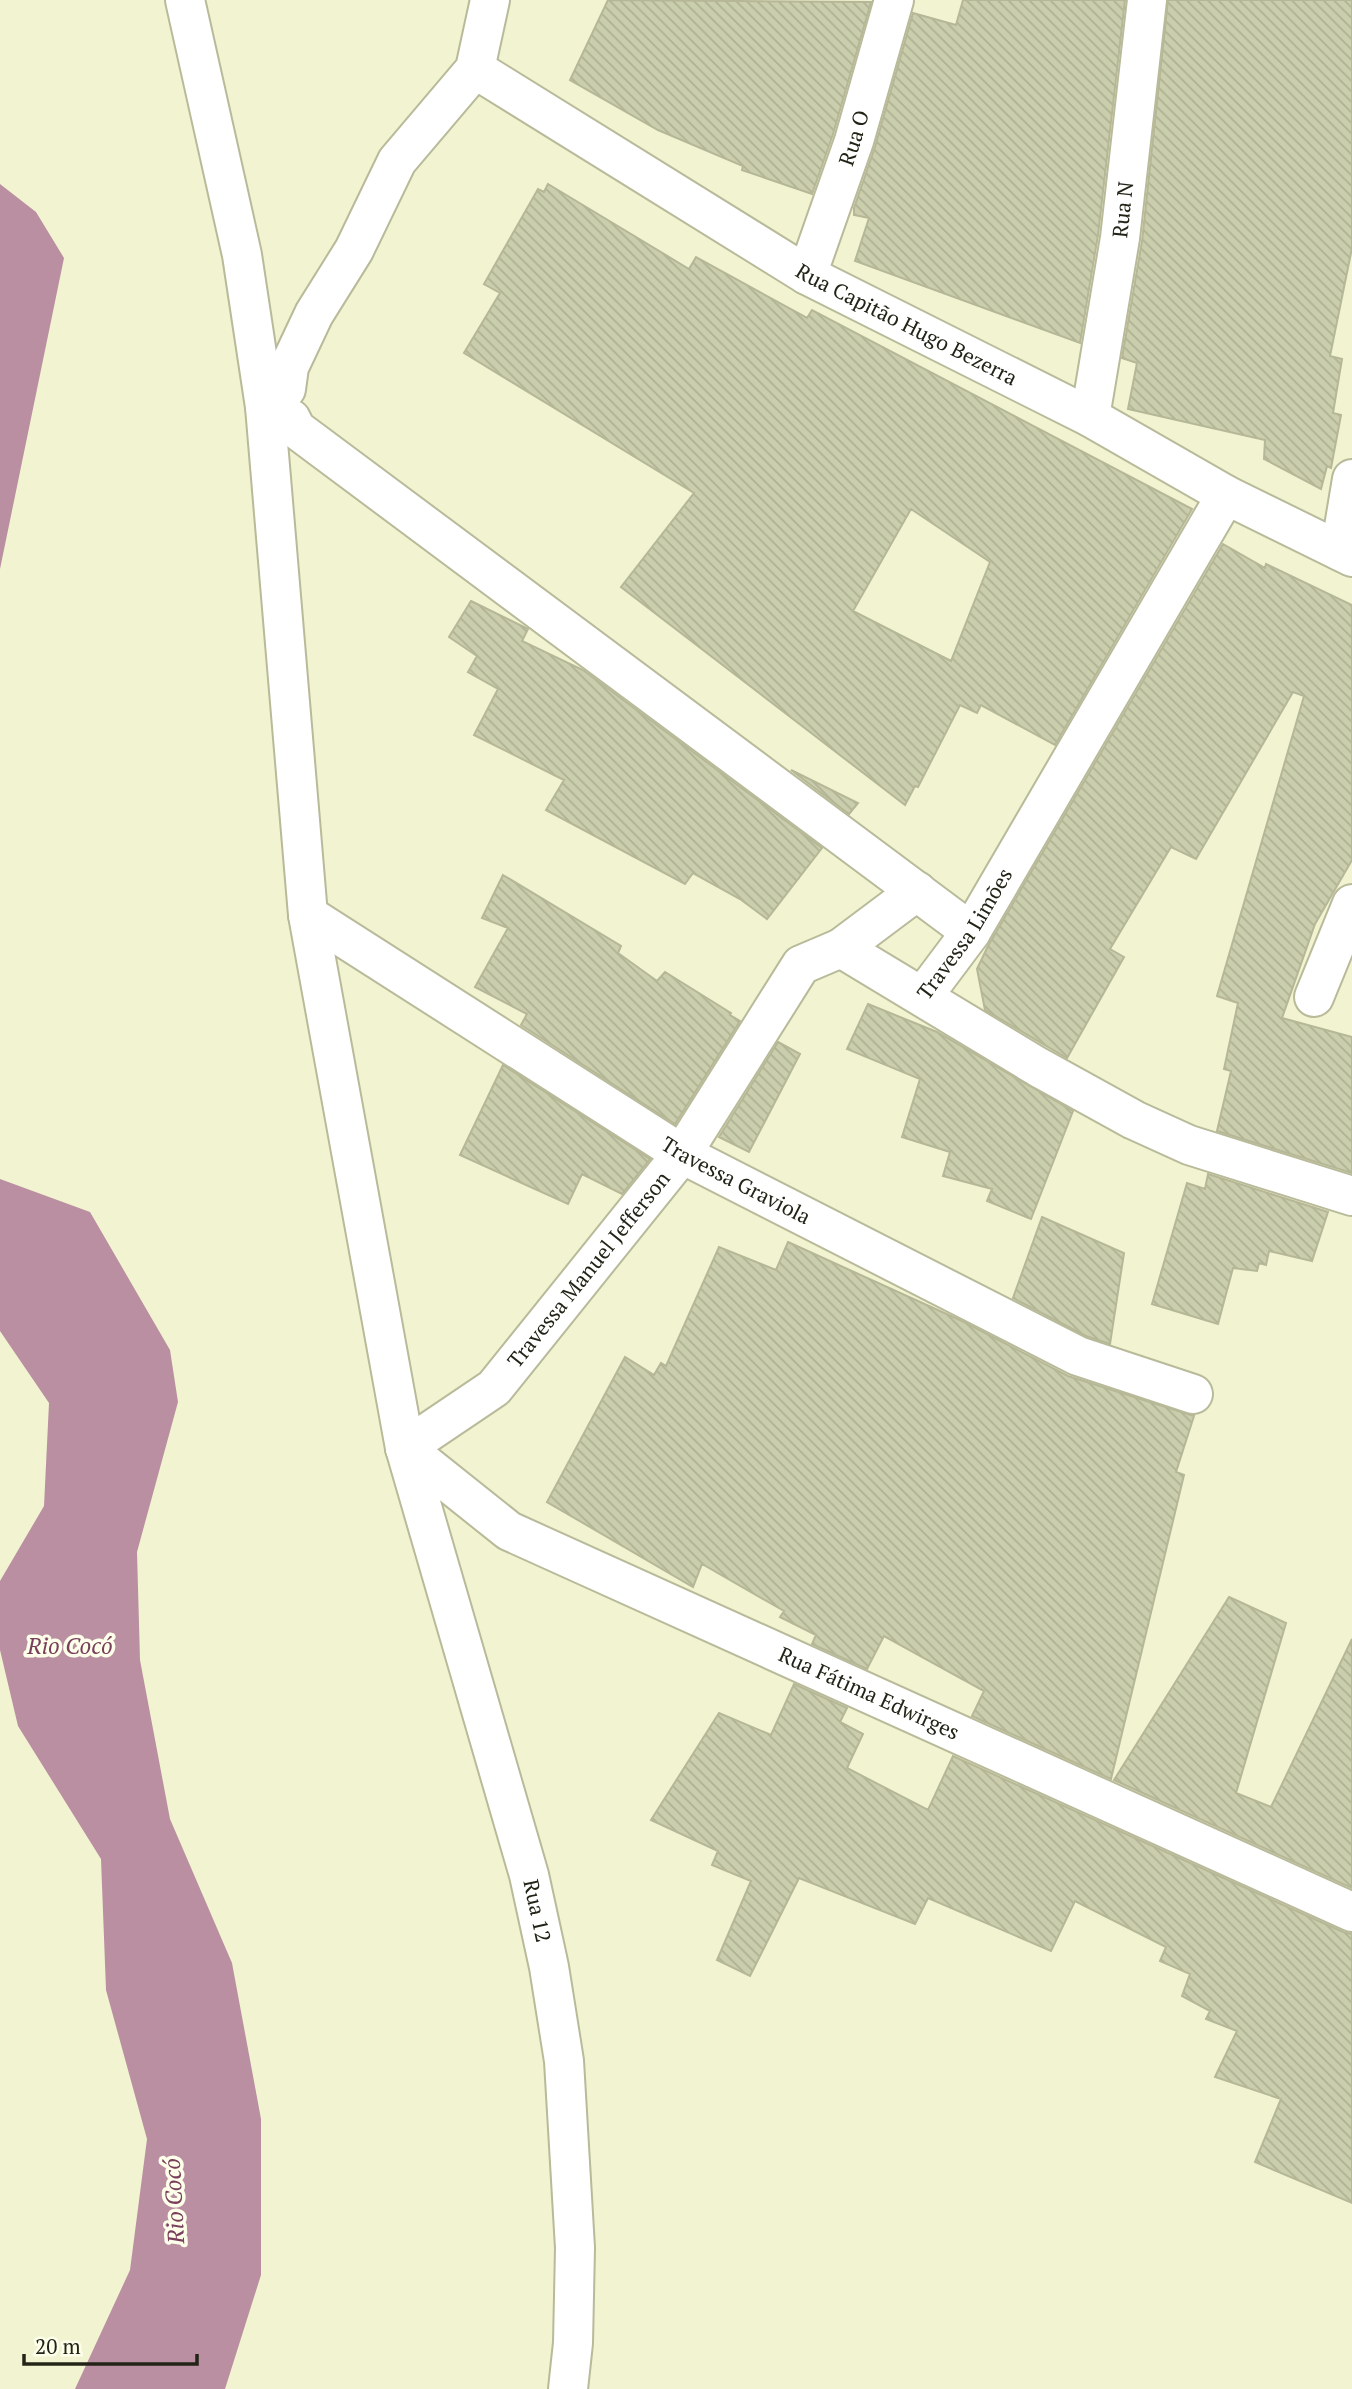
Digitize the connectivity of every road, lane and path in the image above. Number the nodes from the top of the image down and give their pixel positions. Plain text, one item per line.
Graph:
1 (185, 0) edge
2 (490, 0) edge
3 (894, 0) edge
4 (1147, 0) edge
5 (475, 69) junction
6 (807, 275) junction
7 (265, 407) junction
8 (1090, 417) junction
9 (1352, 479) edge
10 (1226, 495) junction
11 (1346, 554) edge
12 (917, 891) junction
13 (1352, 904) edge
14 (308, 915) junction
15 (971, 932) junction
16 (841, 948) junction
17 (923, 996) junction
18 (1314, 997) dead end
19 (682, 1154) junction
20 (1352, 1196) edge
21 (1193, 1394) dead end
22 (405, 1448) junction
23 (1352, 1912) edge
24 (568, 2389) edge

1 - 7 street, Rua 12
2 - 5 street
3 - 6 street, Rua O
4 - 8 street, Rua N
5 - 6 street, Rua Capitão Hugo Bezerra
5 - 7 street
6 - 8 street, Rua Capitão Hugo Bezerra
7 - 12 street
7 - 14 street, Rua 12
8 - 10 street, Rua Capitão Hugo Bezerra
9 - 11 street
10 - 11 street, Rua Capitão Hugo Bezerra
10 - 15 street, Travessa Limões
12 - 15 street
12 - 16 street, Travessa Manuel Jefferson
13 - 18 street
14 - 19 street, Travessa Graviola
14 - 22 street, Rua 12
15 - 17 street, Travessa Limões
16 - 17 street
16 - 19 street, Travessa Manuel Jefferson
17 - 20 street, Travessa Limões
19 - 21 street, Travessa Graviola
19 - 22 street, Travessa Manuel Jefferson
22 - 23 street, Rua Fátima Edwirges
22 - 24 street, Rua 12

